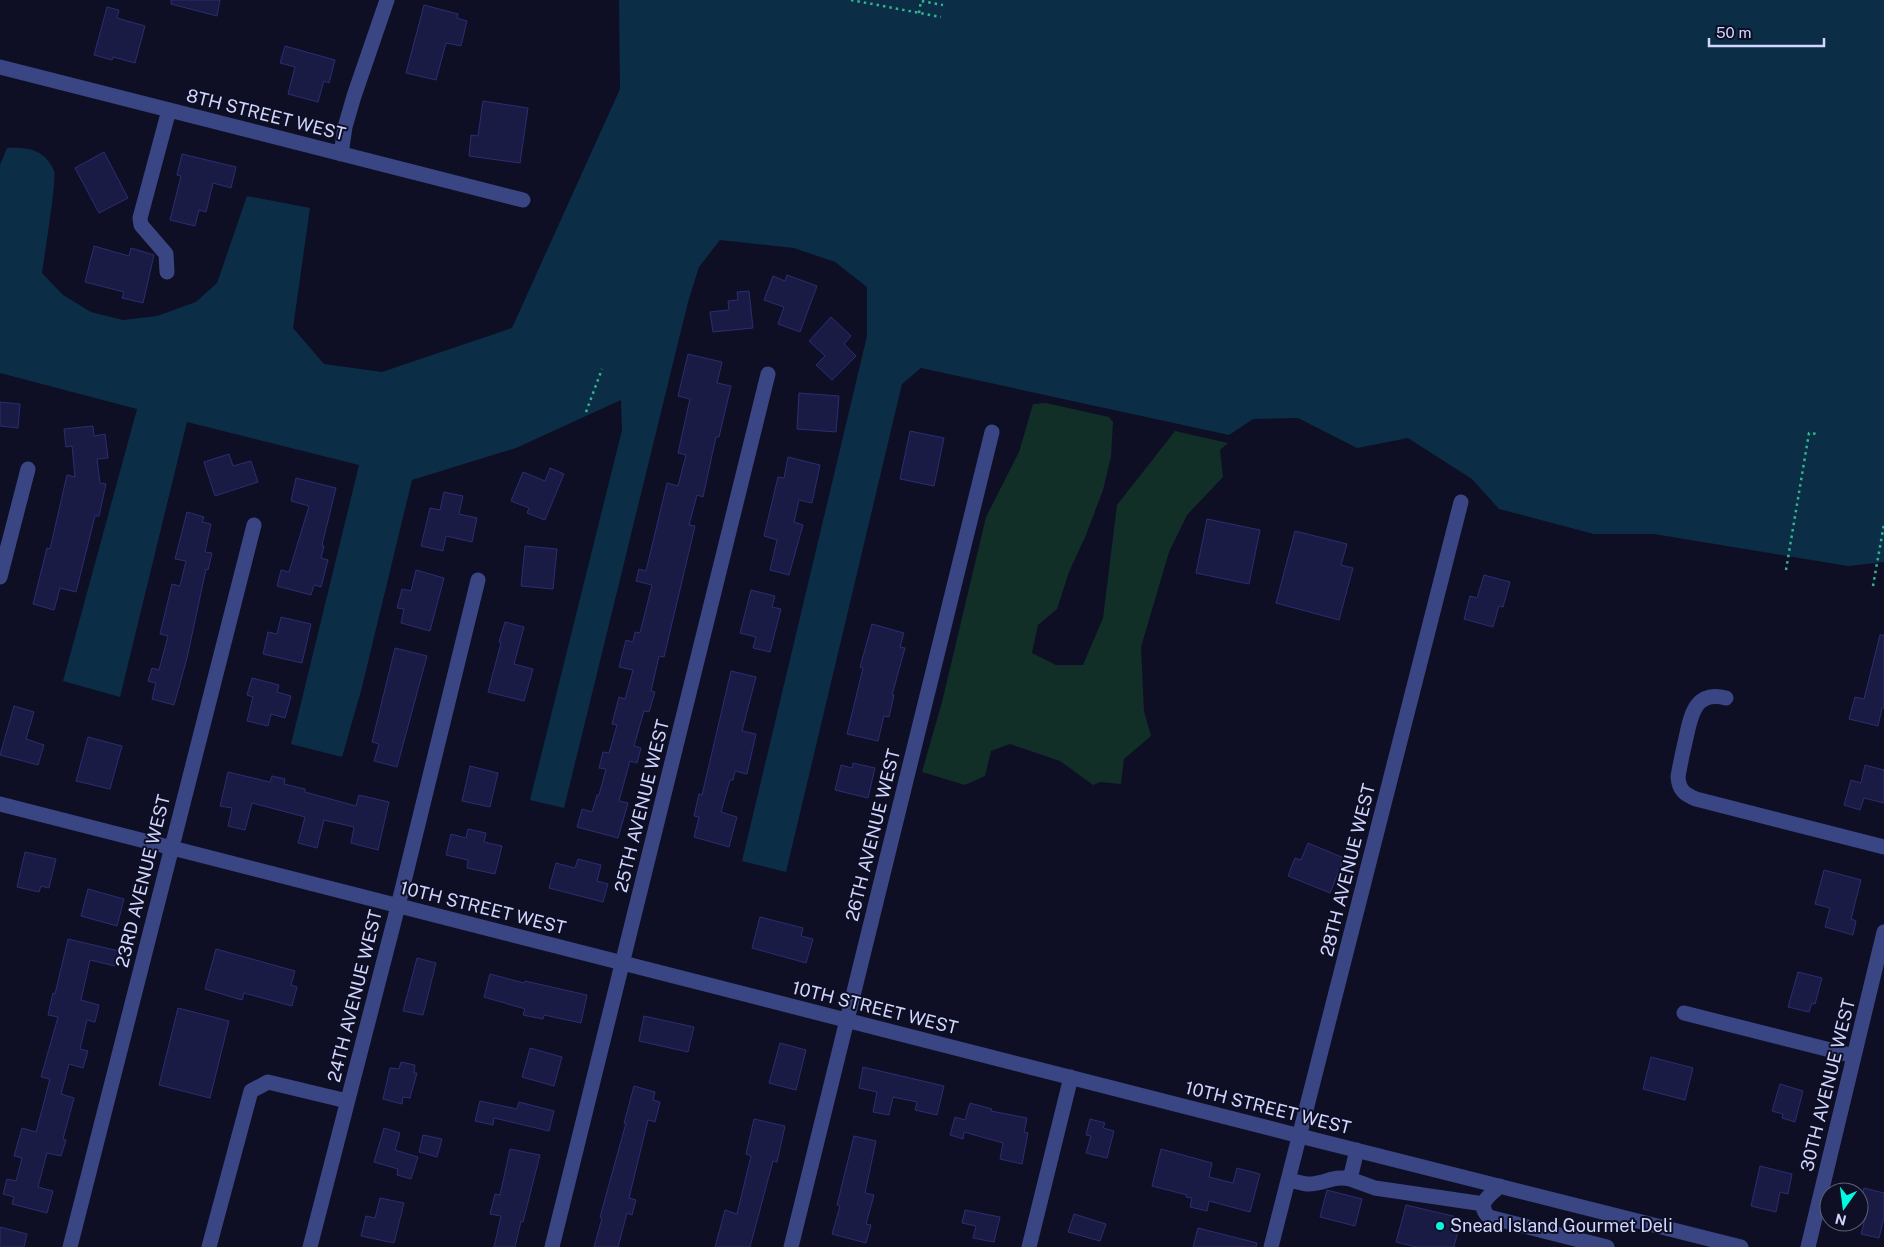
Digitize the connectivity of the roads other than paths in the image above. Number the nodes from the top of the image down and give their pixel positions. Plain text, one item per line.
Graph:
1 (387, 0) edge
2 (0, 67) edge
3 (169, 110) junction
4 (341, 154) junction
5 (523, 200) dead end
6 (168, 272) dead end
7 (768, 374) dead end
8 (992, 432) dead end
9 (28, 469) dead end
10 (1461, 502) dead end
11 (254, 525) dead end
12 (0, 577) edge
13 (478, 580) dead end
14 (1726, 698) dead end
15 (0, 804) edge
16 (171, 848) junction
17 (1884, 848) edge
18 (398, 906) junction
19 (1884, 932) edge
20 (622, 963) junction
21 (1684, 1013) dead end
22 (846, 1020) junction
23 (1854, 1056) junction
24 (1071, 1077) junction
25 (347, 1101) junction
26 (1300, 1136) junction
27 (1357, 1150) junction
28 (1350, 1179) junction
29 (1289, 1180) junction
30 (1500, 1186) junction
31 (1484, 1204) junction
32 (70, 1247) edge
33 (209, 1247) edge
34 (310, 1247) edge
35 (552, 1247) edge
36 (791, 1247) edge
37 (1029, 1247) edge
38 (1271, 1247) edge
39 (1607, 1247) edge
40 (1741, 1247) edge
41 (1808, 1247) edge

1 - 4 street
2 - 3 street, 8TH STREET WEST
3 - 4 street, 8TH STREET WEST
3 - 6 street
4 - 5 street, 8TH STREET WEST
7 - 20 street, 25TH AVENUE WEST
8 - 22 street, 26TH AVENUE WEST
9 - 12 street
10 - 26 street, 28TH AVENUE WEST
11 - 16 street, 23RD AVENUE WEST
13 - 18 street, 24TH AVENUE WEST
14 - 17 street
15 - 16 street, 10TH STREET WEST
16 - 18 street, 10TH STREET WEST
16 - 32 street, 23RD AVENUE WEST
18 - 20 street, 10TH STREET WEST
18 - 25 street, 24TH AVENUE WEST
19 - 23 street, 30TH AVENUE WEST
20 - 22 street, 10TH STREET WEST
20 - 35 street, 25TH AVENUE WEST
21 - 23 street
22 - 24 street, 10TH STREET WEST
22 - 36 street, 26TH AVENUE WEST
23 - 41 street, 30TH AVENUE WEST
24 - 26 street, 10TH STREET WEST
24 - 37 street
25 - 33 street
25 - 34 street, 24TH AVENUE WEST
26 - 27 street, 10TH STREET WEST
26 - 29 street, 28TH AVENUE WEST
27 - 28 street
27 - 30 street, 10TH STREET WEST
28 - 29 street
28 - 31 street
29 - 38 street, 28TH AVENUE WEST
30 - 31 street
30 - 40 street, 10TH STREET WEST
31 - 39 street

